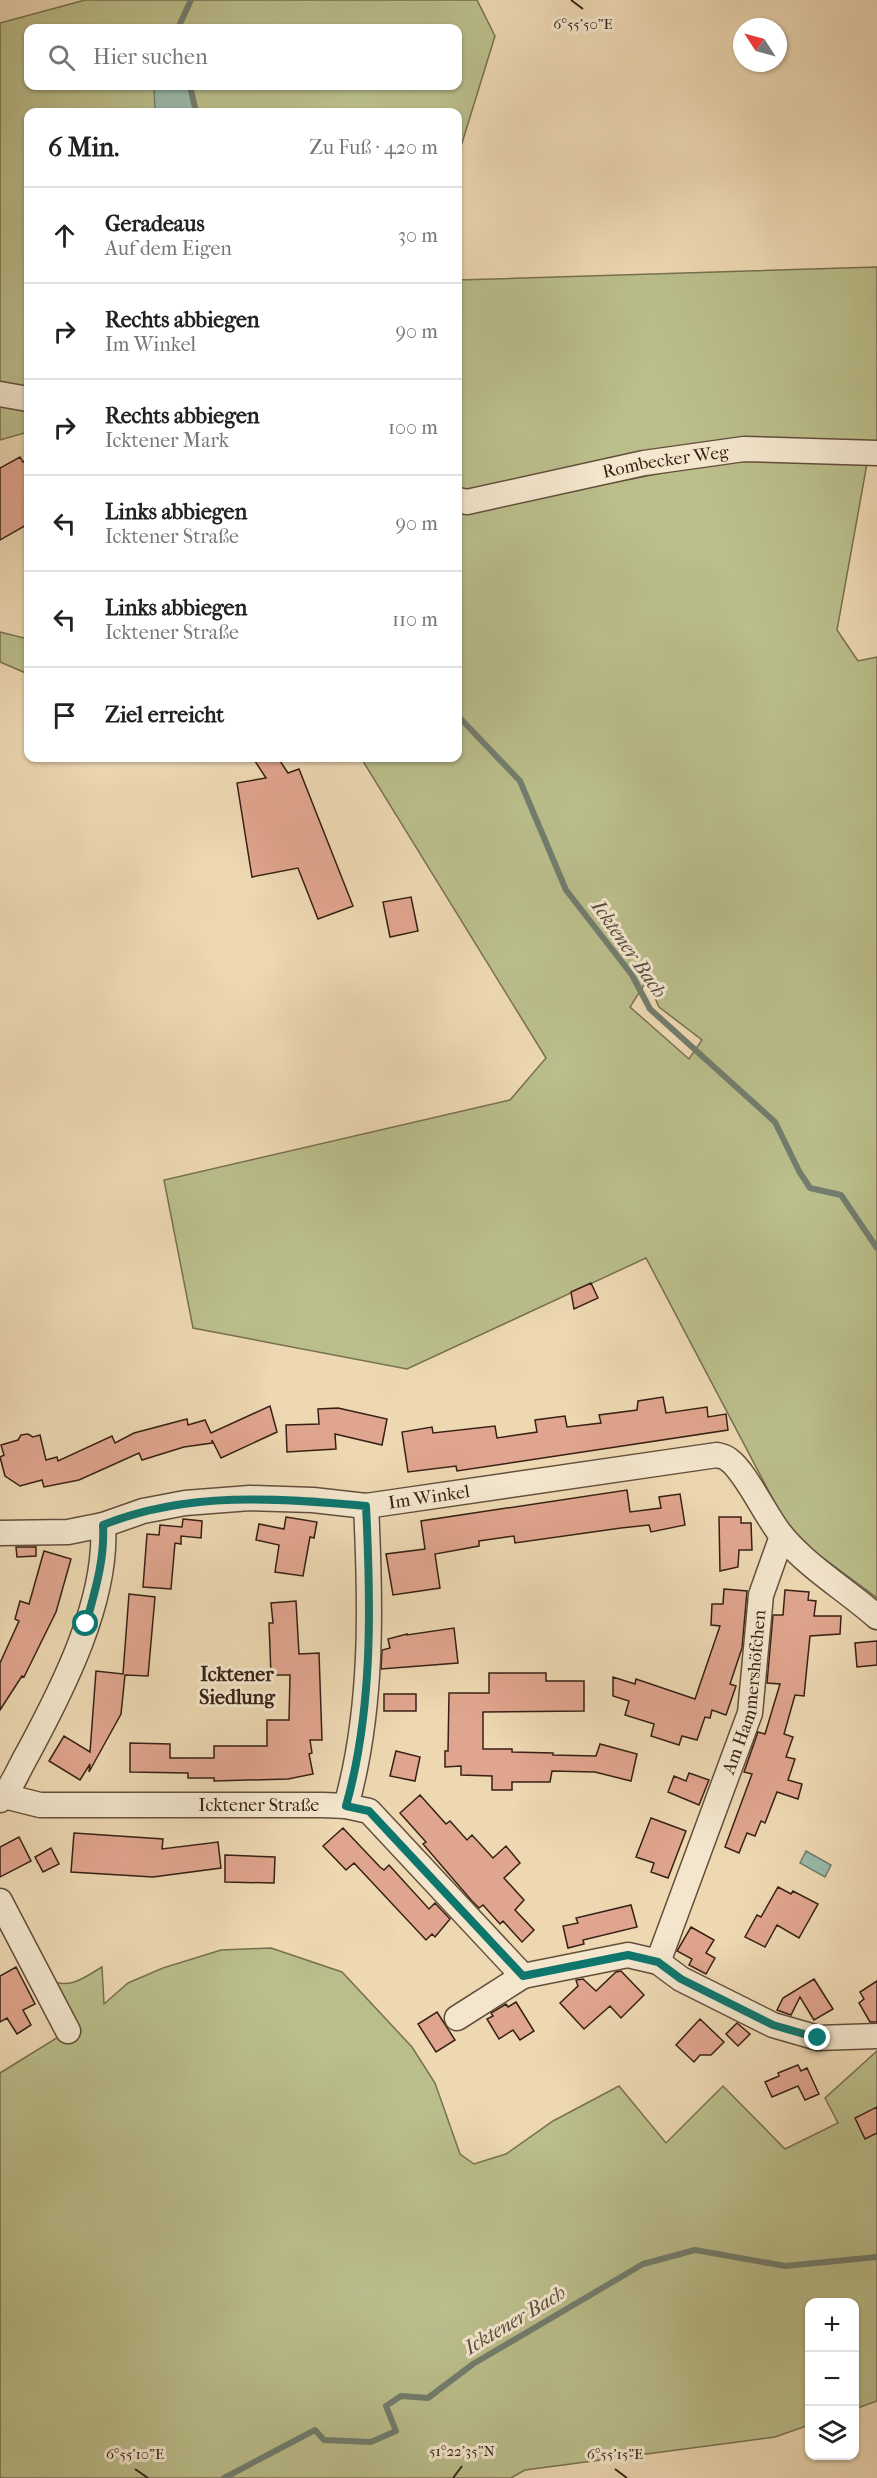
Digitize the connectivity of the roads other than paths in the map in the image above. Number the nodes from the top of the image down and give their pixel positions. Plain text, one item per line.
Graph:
1 (0, 394) edge
2 (24, 398) edge
3 (877, 453) edge
4 (462, 501) edge
5 (366, 1506) junction
6 (103, 1525) junction
7 (0, 1533) edge
8 (782, 1536) junction
9 (877, 1617) edge
10 (2, 1798) edge
11 (346, 1806) junction
12 (0, 1901) edge
13 (6, 1926) edge
14 (658, 1962) junction
15 (523, 1976) junction
16 (458, 2018) dead end
17 (69, 2031) dead end
18 (877, 2036) edge

1 - 2 street
3 - 4 street, Rombecker Weg
5 - 6 street, Im Winkel
5 - 8 street, Im Winkel
5 - 11 street
6 - 7 street, Im Winkel
6 - 10 street
8 - 9 street
8 - 14 street, Am Hammershöfchen
10 - 11 street, Icktener Straße
11 - 15 street, Icktener Straße
12 - 13 street
13 - 17 street
14 - 15 street
14 - 18 street
15 - 16 street

